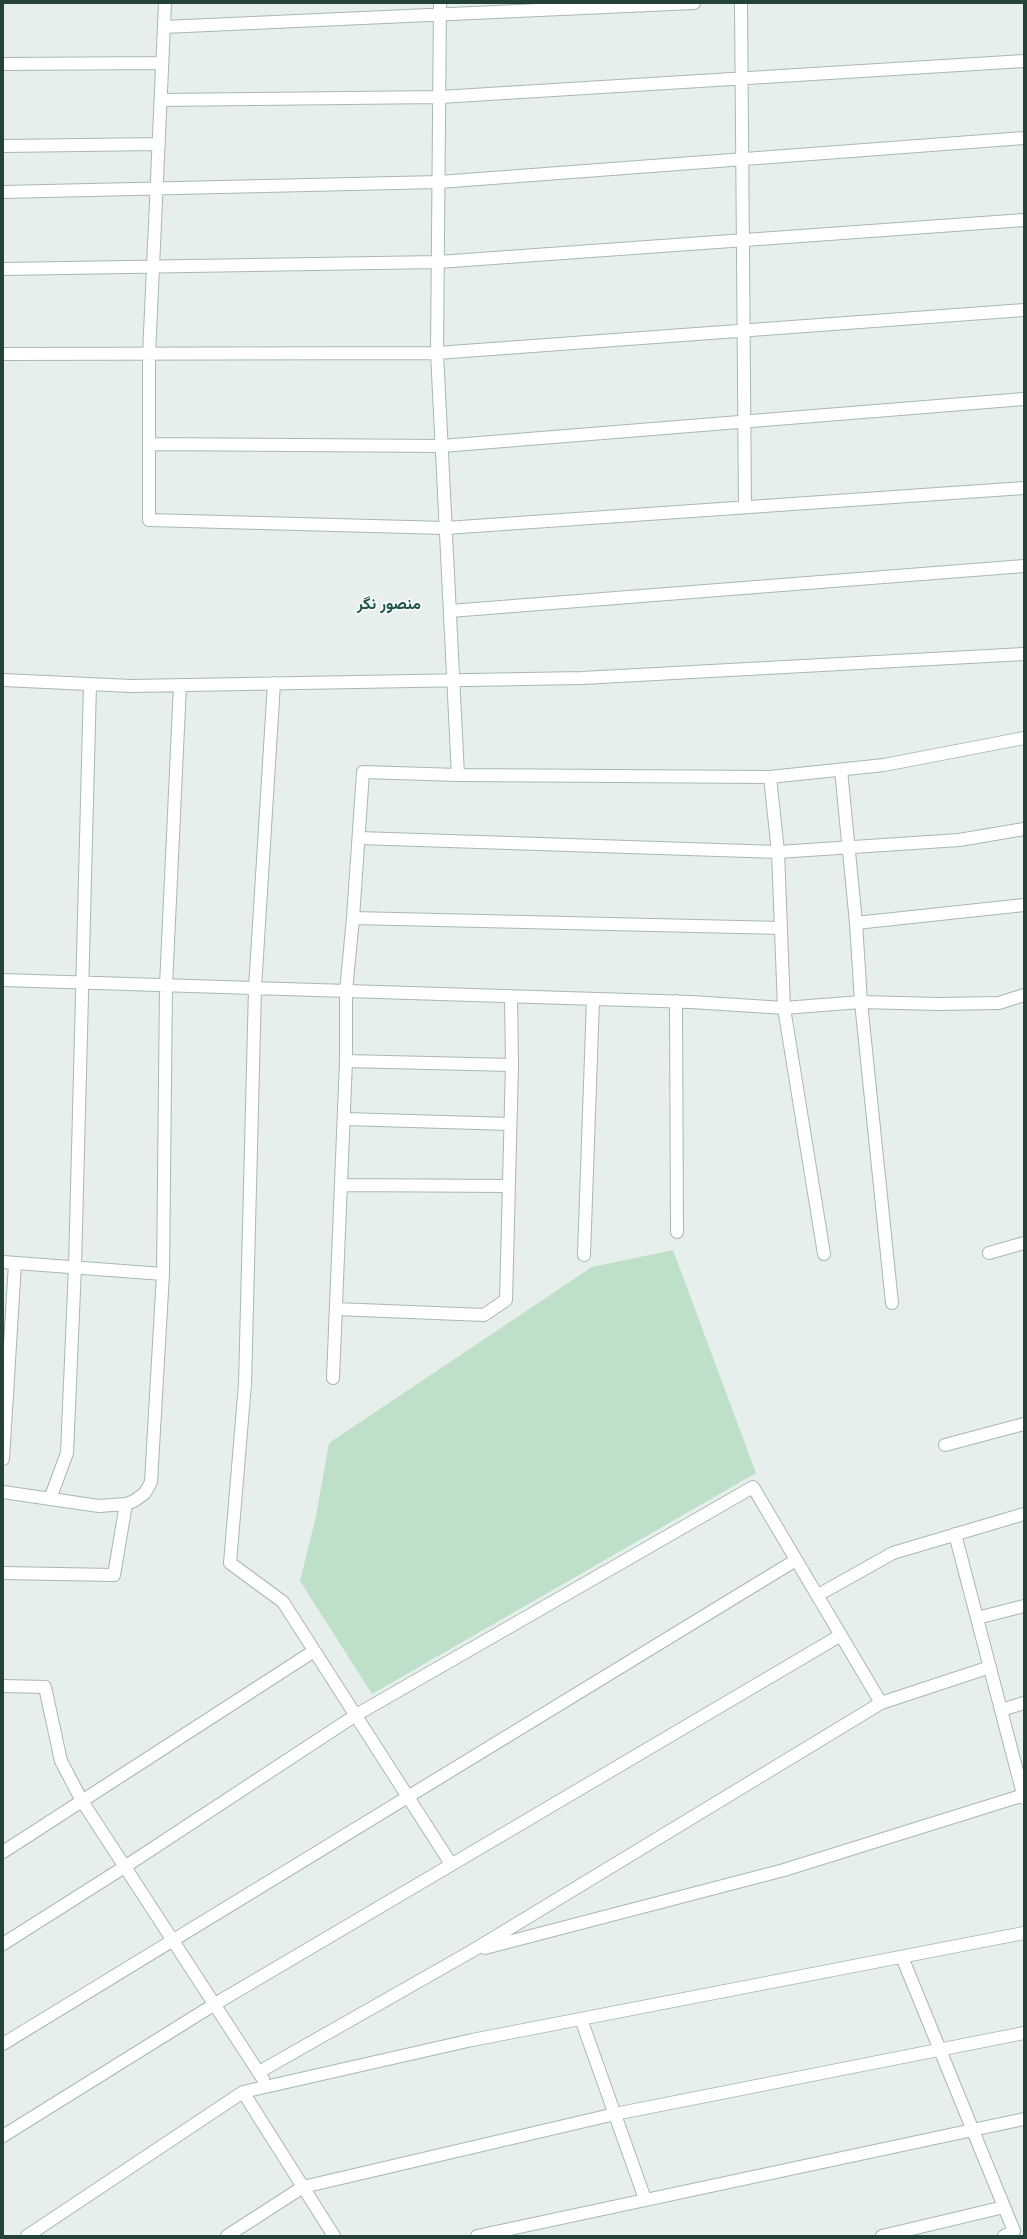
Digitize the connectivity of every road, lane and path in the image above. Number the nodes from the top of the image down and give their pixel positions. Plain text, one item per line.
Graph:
1 (165, 3) edge
2 (440, 3) edge
3 (694, 3) edge
4 (741, 3) edge
5 (440, 16) junction
6 (164, 27) junction
7 (1024, 61) edge
8 (162, 63) junction
9 (3, 64) edge
10 (741, 78) junction
11 (440, 97) junction
12 (161, 100) junction
13 (1024, 138) edge
14 (159, 144) junction
15 (3, 146) edge
16 (742, 159) junction
17 (439, 182) junction
18 (157, 189) junction
19 (3, 192) edge
20 (1024, 220) edge
21 (742, 241) junction
22 (438, 262) junction
23 (153, 267) junction
24 (3, 269) edge
25 (1024, 310) edge
26 (743, 330) junction
27 (437, 352) junction
28 (3, 354) edge
29 (149, 355) junction
30 (1024, 399) edge
31 (744, 422) junction
32 (149, 444) junction
33 (442, 446) junction
34 (1024, 488) edge
35 (745, 507) junction
36 (446, 528) junction
37 (1024, 566) edge
38 (450, 611) junction
39 (1024, 654) edge
40 (454, 679) junction
41 (3, 680) edge
42 (274, 682) junction
43 (90, 684) junction
44 (180, 685) junction
45 (1024, 738) edge
46 (841, 770) junction
47 (458, 775) junction
48 (770, 777) junction
49 (1024, 829) edge
50 (359, 838) junction
51 (848, 847) junction
52 (778, 852) junction
53 (1024, 905) edge
54 (354, 918) junction
55 (856, 923) junction
56 (780, 928) junction
57 (3, 980) edge
58 (82, 983) junction
59 (166, 985) junction
60 (255, 988) junction
61 (346, 991) junction
62 (1024, 995) edge
63 (511, 996) junction
64 (593, 999) junction
65 (676, 1001) junction
66 (861, 1002) junction
67 (784, 1008) junction
68 (346, 1061) junction
69 (512, 1065) junction
70 (344, 1119) junction
71 (510, 1124) junction
72 (341, 1185) junction
73 (509, 1186) junction
74 (677, 1232) dead end
75 (1024, 1243) edge
76 (989, 1253) dead end
77 (824, 1254) dead end
78 (584, 1255) dead end
79 (9, 1262) edge
80 (75, 1267) junction
81 (163, 1274) junction
82 (892, 1303) dead end
83 (336, 1309) junction
84 (333, 1378) dead end
85 (1024, 1424) edge
86 (945, 1445) dead end
87 (3, 1458) edge
88 (3, 1492) edge
89 (50, 1499) junction
90 (126, 1504) junction
91 (1024, 1514) edge
92 (955, 1534) junction
93 (796, 1560) junction
94 (3, 1573) edge
95 (818, 1596) junction
96 (1024, 1606) edge
97 (977, 1618) junction
98 (841, 1635) junction
99 (314, 1651) junction
100 (990, 1667) junction
101 (3, 1686) edge
102 (881, 1703) junction
103 (1024, 1703) edge
104 (1001, 1710) junction
105 (356, 1715) junction
106 (1024, 1796) edge
107 (408, 1797) junction
108 (82, 1801) junction
109 (3, 1852) edge
110 (451, 1864) junction
111 (126, 1866) junction
112 (1024, 1933) edge
113 (174, 1940) junction
114 (3, 1944) edge
115 (472, 1952) junction
116 (902, 1957) junction
117 (215, 2004) junction
118 (581, 2019) junction
119 (1024, 2033) edge
120 (3, 2044) edge
121 (939, 2049) junction
122 (258, 2072) junction
123 (268, 2086) junction
124 (243, 2092) junction
125 (615, 2114) junction
126 (1024, 2118) edge
127 (972, 2128) junction
128 (3, 2136) edge
129 (303, 2187) junction
130 (645, 2199) junction
131 (1004, 2208) junction
132 (1015, 2233) edge
133 (27, 2236) edge
134 (227, 2236) edge
135 (334, 2236) edge
136 (477, 2236) edge
137 (882, 2236) edge

1 - 6 street
2 - 5 street
3 - 5 street
4 - 10 street
5 - 6 street
5 - 11 street
6 - 8 street
7 - 10 street
8 - 9 street
8 - 12 street
10 - 11 street
10 - 16 street
11 - 12 street
11 - 17 street
12 - 14 street
13 - 16 street
14 - 15 street
14 - 18 street
16 - 17 street
16 - 21 street
17 - 18 street
17 - 22 street
18 - 19 street
18 - 23 street
20 - 21 street
21 - 22 street
21 - 26 street
22 - 23 street
22 - 27 street
23 - 24 street
23 - 29 street
25 - 26 street
26 - 27 street
26 - 31 street
27 - 29 street
27 - 33 street
28 - 29 street
29 - 32 street
30 - 31 street
31 - 33 street
31 - 35 street
32 - 33 street
32 - 36 street
33 - 36 street
34 - 35 street
35 - 36 street
36 - 38 street
37 - 38 street
38 - 40 street
39 - 40 street
40 - 42 street
40 - 47 street
41 - 43 street
42 - 44 street
42 - 60 street
43 - 44 street
43 - 58 street
44 - 59 street
45 - 46 street
46 - 48 street
46 - 51 street
47 - 48 street
47 - 50 street
48 - 52 street
49 - 51 street
50 - 52 street
50 - 54 street
51 - 52 street
51 - 55 street
52 - 56 street
53 - 55 street
54 - 56 street
54 - 61 street
55 - 66 street
56 - 67 street
57 - 58 street
58 - 59 street
58 - 80 street
59 - 60 street
59 - 81 street
60 - 61 street
60 - 99 street
61 - 63 street
61 - 68 street
62 - 66 street
63 - 64 street
63 - 69 street
64 - 65 street
64 - 78 street
65 - 67 street
65 - 74 street
66 - 67 street
66 - 82 street
67 - 77 street
68 - 69 street
68 - 70 street
69 - 71 street
70 - 71 street
70 - 72 street
71 - 73 street
72 - 73 street
72 - 83 street
73 - 83 street
75 - 76 street
79 - 80 street
79 - 87 street
80 - 81 street
80 - 89 street
81 - 90 street
83 - 84 street
85 - 86 street
88 - 89 street
89 - 90 street
90 - 94 street
91 - 92 street
92 - 95 street
92 - 97 street
93 - 95 street
93 - 105 street
93 - 107 street
95 - 98 street
96 - 97 street
97 - 100 street
98 - 102 street
98 - 110 street
99 - 105 street
99 - 108 street
100 - 102 street
100 - 104 street
101 - 108 street
102 - 115 street
103 - 104 street
104 - 106 street
105 - 107 street
105 - 111 street
106 - 115 street
107 - 110 street
107 - 113 street
108 - 109 street
108 - 111 street
110 - 117 street
111 - 113 street
111 - 114 street
112 - 116 street
113 - 117 street
113 - 120 street
115 - 122 street
116 - 118 street
116 - 121 street
117 - 122 street
117 - 128 street
118 - 123 street
118 - 125 street
119 - 121 street
121 - 125 street
121 - 127 street
122 - 123 street
123 - 124 street
124 - 129 street
124 - 133 street
125 - 129 street
125 - 130 street
126 - 127 street
127 - 130 street
127 - 131 street
129 - 134 street
129 - 135 street
130 - 136 street
131 - 132 street
131 - 137 street

